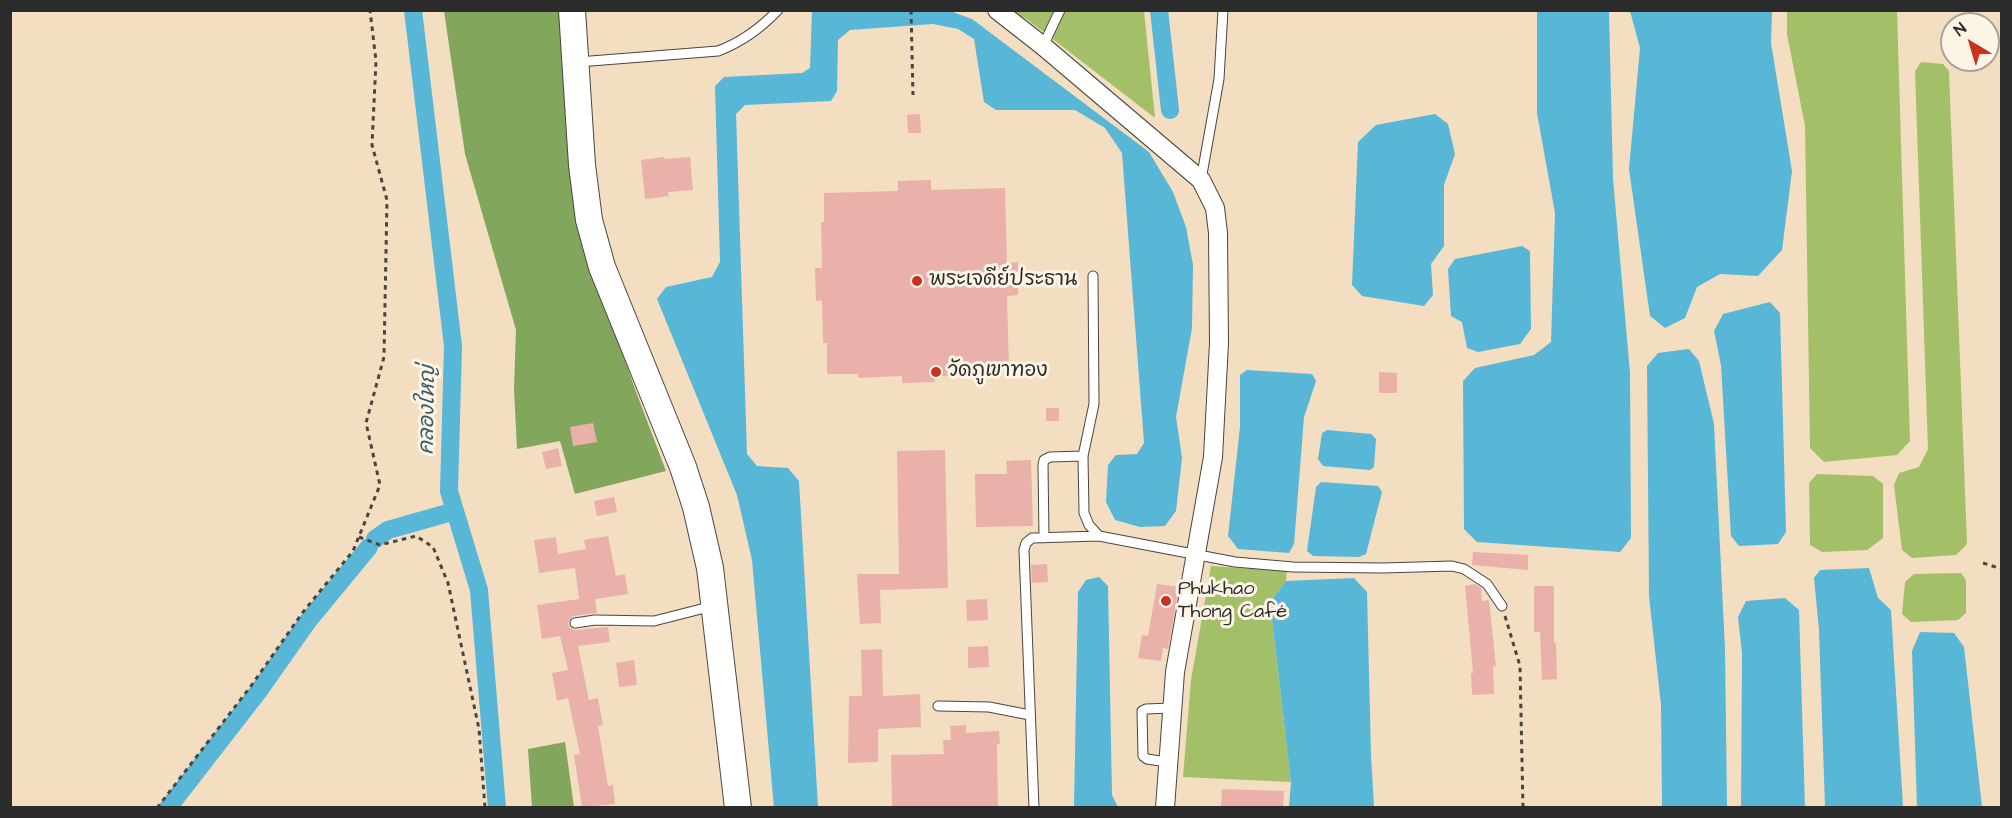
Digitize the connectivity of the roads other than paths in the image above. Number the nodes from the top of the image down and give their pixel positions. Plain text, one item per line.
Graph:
1 (572, 10) edge
2 (778, 10) edge
3 (997, 10) edge
4 (1060, 10) edge
5 (1223, 10) edge
6 (1043, 46) junction
7 (574, 62) junction
8 (1201, 180) junction
9 (1093, 276) dead end
10 (1083, 456) junction
11 (1099, 536) junction
12 (1044, 538) junction
13 (1196, 554) junction
14 (715, 606) junction
15 (1502, 606) road end
16 (575, 623) dead end
17 (938, 706) dead end
18 (1171, 708) junction
19 (1030, 715) junction
20 (1167, 762) junction
21 (738, 807) edge
22 (1034, 807) edge
23 (1165, 807) edge

1 - 7 street
2 - 7 lane
3 - 6 street
4 - 6 lane
5 - 8 lane
6 - 8 street
7 - 14 street
8 - 13 street
9 - 10 lane
10 - 11 lane
10 - 12 lane
11 - 12 lane
11 - 13 lane
12 - 19 lane
13 - 15 lane
13 - 18 street
14 - 16 lane
14 - 21 street
17 - 19 lane
18 - 20 street
18 - 20 lane
19 - 22 lane
20 - 23 street

